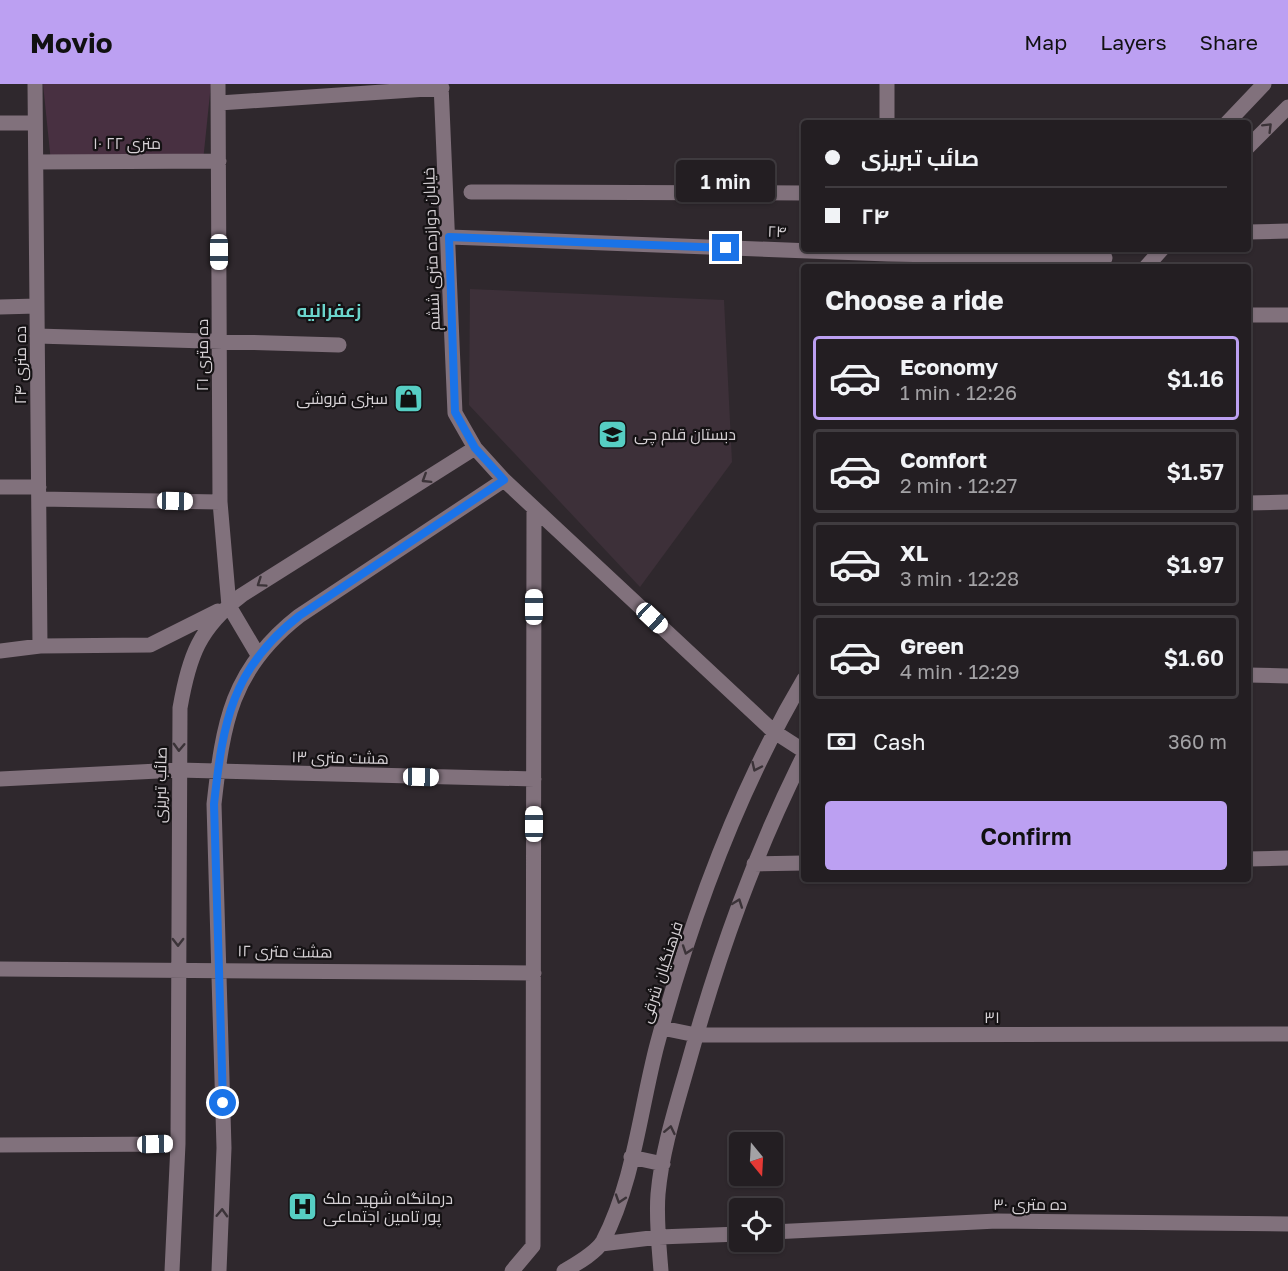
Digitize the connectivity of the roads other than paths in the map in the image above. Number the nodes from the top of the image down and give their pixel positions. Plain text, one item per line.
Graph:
1 (35, 84) edge
2 (218, 84) edge
3 (886, 84) edge
4 (1264, 84) edge
5 (441, 86) edge
6 (219, 103) junction
7 (1288, 107) edge
8 (887, 120) edge
9 (1230, 120) edge
10 (0, 123) edge
11 (35, 123) junction
12 (1251, 144) edge
13 (219, 161) junction
14 (36, 162) junction
15 (471, 192) dead end
16 (801, 193) edge
17 (1288, 231) edge
18 (1251, 232) edge
19 (449, 237) junction
20 (801, 248) edge
21 (919, 252) edge
22 (1159, 252) edge
23 (1105, 258) edge
24 (1149, 264) edge
25 (37, 306) junction
26 (0, 307) edge
27 (1251, 315) edge
28 (1288, 315) edge
29 (37, 336) junction
30 (220, 343) junction
31 (339, 345) dead end
32 (475, 448) junction
33 (504, 480) junction
34 (0, 487) edge
35 (39, 493) junction
36 (220, 502) junction
37 (1288, 502) edge
38 (1251, 503) edge
39 (534, 508) junction
40 (229, 606) junction
41 (40, 646) junction
42 (0, 651) edge
43 (258, 655) junction
44 (1251, 675) edge
45 (1288, 676) edge
46 (801, 684) edge
47 (773, 731) junction
48 (801, 751) edge
49 (801, 760) edge
50 (178, 770) junction
51 (218, 773) junction
52 (0, 779) edge
53 (534, 779) junction
54 (1288, 858) edge
55 (1251, 859) edge
56 (801, 863) edge
57 (754, 864) junction
58 (178, 968) junction
59 (0, 969) edge
60 (219, 969) junction
61 (534, 973) junction
62 (662, 1028) junction
63 (1288, 1034) edge
64 (696, 1035) junction
65 (178, 1143) junction
66 (0, 1145) edge
67 (631, 1157) junction
68 (663, 1164) junction
69 (1288, 1224) edge
70 (783, 1231) edge
71 (729, 1234) edge
72 (659, 1237) junction
73 (601, 1244) junction
74 (172, 1271) edge
75 (219, 1271) edge
76 (512, 1271) edge
77 (564, 1271) edge
78 (661, 1271) edge

1 - 11 street, ده متری ۲۴
2 - 6 street, ده متری ۲۱
3 - 8 street
4 - 9 street
5 - 6 street
5 - 19 street, خیابان دوازده متری ششم
6 - 13 street, ده متری ۲۱
12 -> 7 street
10 - 11 street
11 - 14 street, ده متری ۲۴
13 - 14 street, ۱۰ متری ۲۲
13 - 30 street, ده متری ۲۱
14 - 25 street, ده متری ۲۴
15 - 16 street
17 - 18 street
19 - 20 street, ۲۴
19 - 32 street, خیابان دوازده متری ششم
21 - 23 street, ۲۴
22 - 24 street
25 - 26 street
25 - 29 street, ده متری ۲۴
27 - 28 street
29 - 30 street
29 - 35 street, ده متری ۲۴
30 - 31 street
30 - 36 street, ده متری ۲۱
32 - 33 street
32 -> 40 street, صائب تبریزی
33 - 39 street
33 - 43 street
34 - 35 street
35 - 36 street
35 - 41 street, ده متری ۲۴
36 - 40 street, ده متری ۲۱
37 - 38 street
39 - 47 street
39 - 53 street
40 - 41 street
40 - 43 street
40 -> 50 street, صائب تبریزی
41 - 42 street
43 - 51 street
44 - 45 street
46 - 47 street, فرهنگیان شرقی
47 - 48 street
47 -> 62 street, فرهنگیان شرقی
49 - 57 street
50 - 51 street, هشت متری ۱۳
50 - 52 street
50 -> 58 street, صائب تبریزی
51 - 53 street, هشت متری ۱۳
51 - 60 street
53 - 61 street
54 - 55 street
56 - 57 street
64 -> 57 street
58 - 59 street, هشت متری ۱۲
58 - 60 street, هشت متری ۱۲
58 - 65 street, صائب تبریزی
60 - 61 street, هشت متری ۱۲
75 -> 60 street
61 - 76 street
62 - 64 street, ۳۱
62 - 67 street, فرهنگیان شرقی
63 - 64 street, ۳۱
68 -> 64 street
65 - 66 street
65 - 74 street, صائب تبریزی
67 - 68 street
67 -> 73 street, فرهنگیان شرقی
68 - 72 street
69 - 70 street, ده متری ۳۰
71 - 72 street
72 - 73 street
72 - 78 street
73 - 77 street, فرهنگیان شرقی

